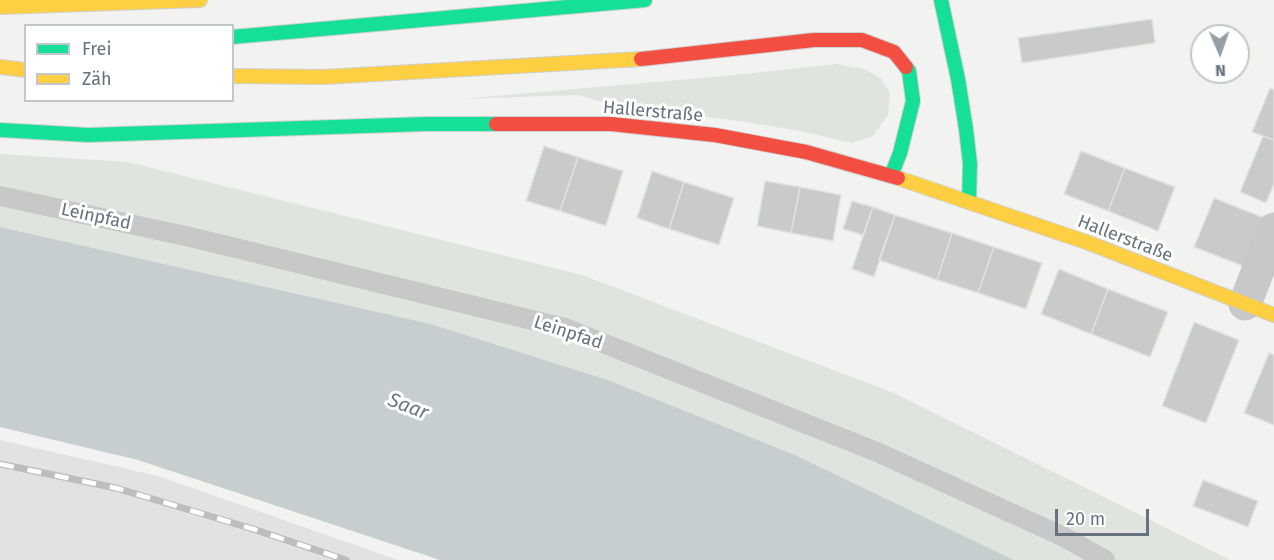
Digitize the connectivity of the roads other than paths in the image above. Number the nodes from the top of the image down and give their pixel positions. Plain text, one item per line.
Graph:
1 (200, 0) edge
2 (645, 0) edge
3 (941, 0) edge
4 (0, 7) edge
5 (234, 37) edge
6 (0, 68) edge
7 (24, 70) edge
8 (234, 75) edge
9 (0, 130) edge
10 (891, 176) junction
11 (0, 196) edge
12 (969, 202) junction
13 (1274, 229) edge
14 (1260, 310) edge
15 (1106, 560) edge

1 - 4 main road
2 - 5 main road
3 - 12 main road
6 - 7 main road
8 - 10 main road
9 - 10 main road, Hallerstraße
10 - 12 main road, Hallerstraße
11 - 15 lane, Leinpfad
12 - 14 main road, Hallerstraße
13 - 14 street

